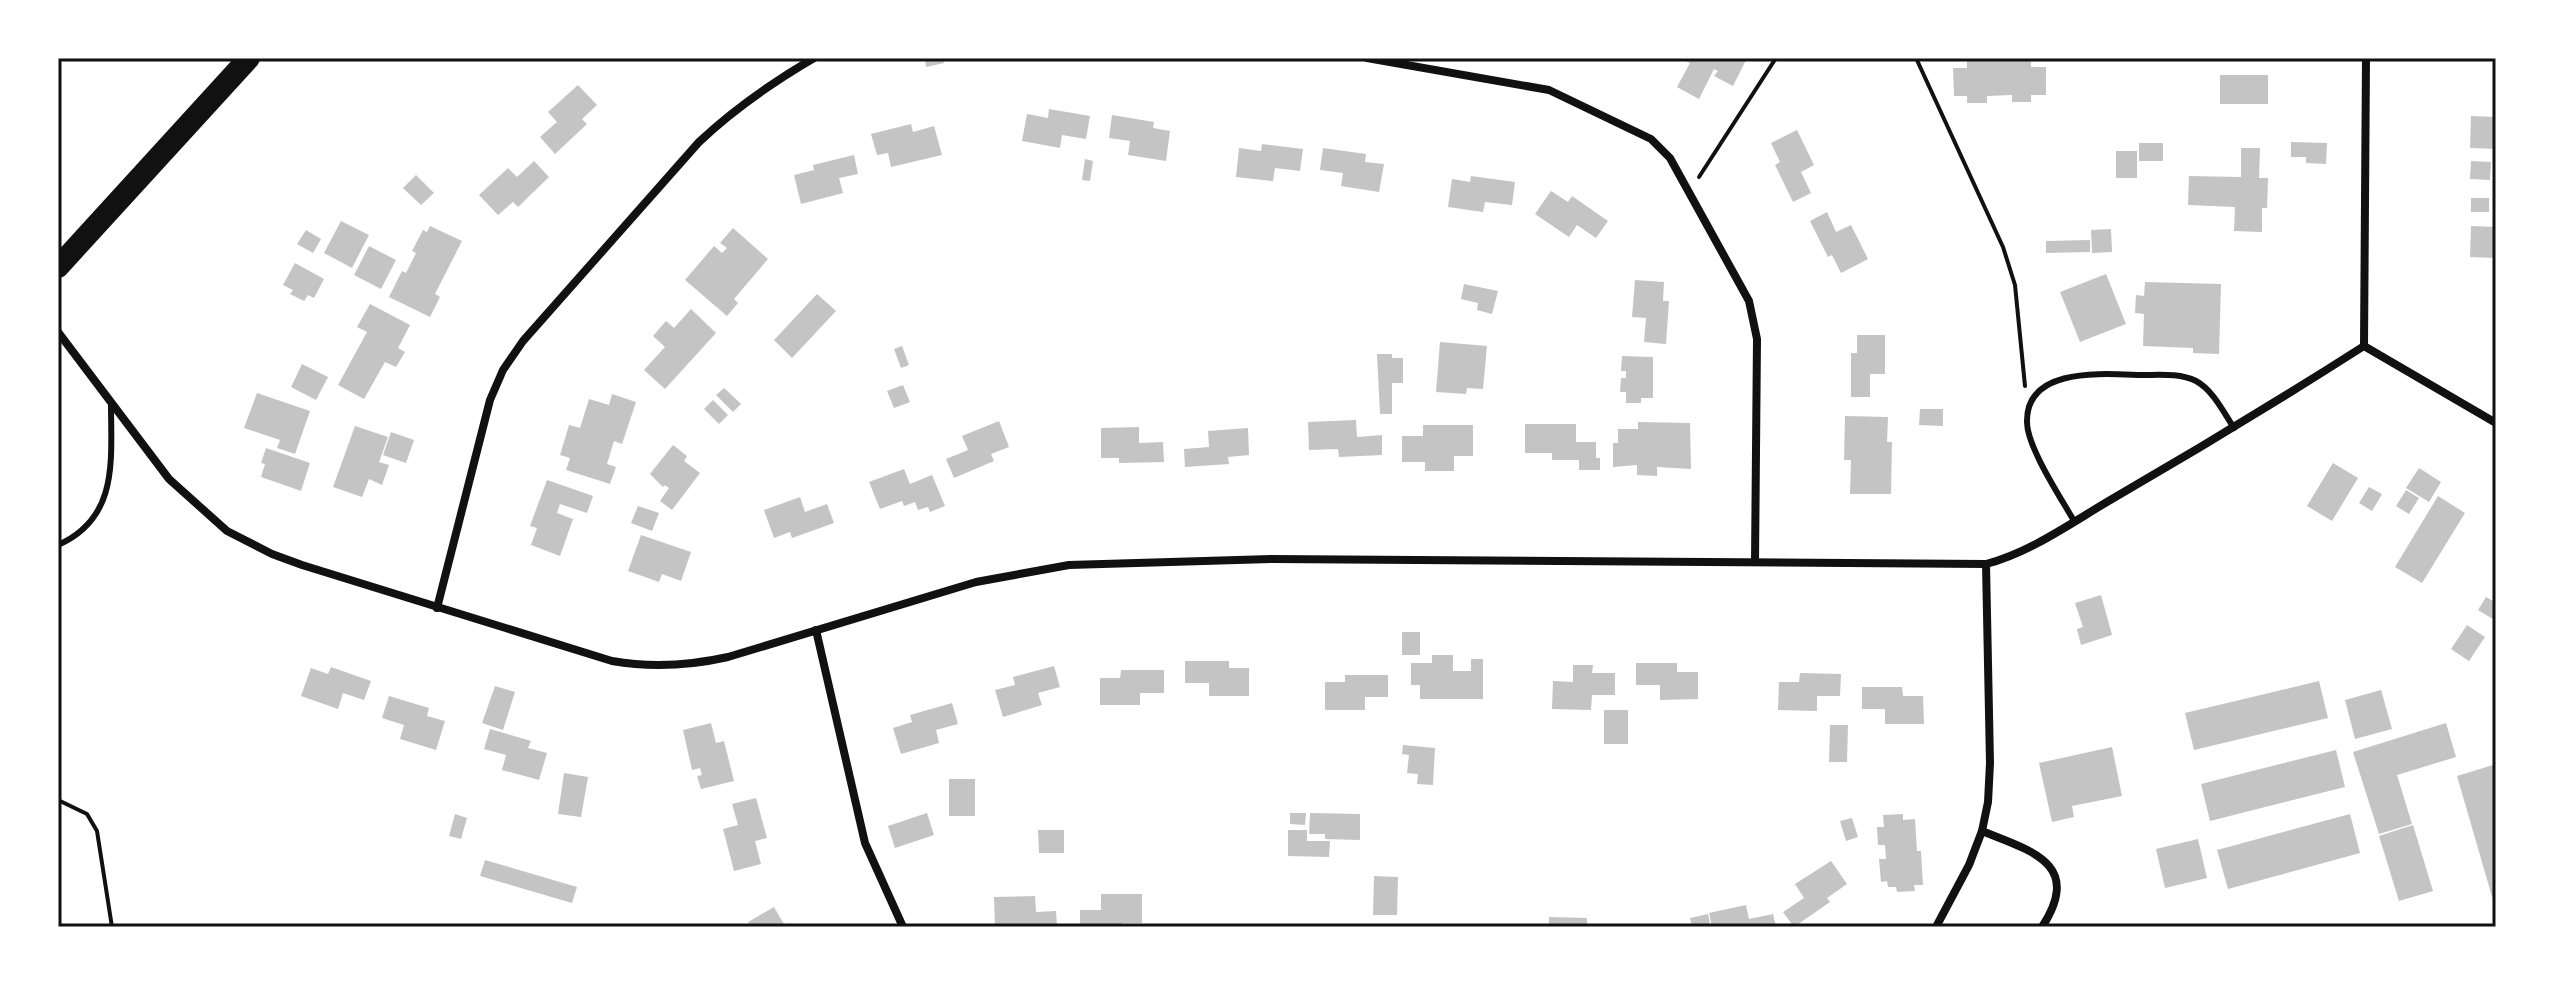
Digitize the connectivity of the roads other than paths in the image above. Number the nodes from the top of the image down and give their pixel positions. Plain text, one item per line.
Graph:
1 (249, 58) edge
2 (814, 58) edge
3 (1367, 58) edge
4 (2366, 58) edge
5 (58, 267) edge
6 (58, 332) edge
7 (2364, 346) junction
8 (111, 404) junction
9 (2496, 423) edge
10 (2234, 428) junction
11 (2074, 521) junction
12 (58, 545) edge
13 (1755, 562) junction
14 (1986, 564) junction
15 (437, 608) junction
16 (816, 630) junction
17 (1982, 831) junction
18 (903, 927) edge
19 (1937, 927) edge
20 (2042, 927) edge

1 - 5 highway
2 - 15 street
3 - 13 street
4 - 7 street
6 - 8 street
7 - 9 street
7 - 10 street
8 - 12 lane
8 - 15 street
10 - 11 street
10 - 11 lane
11 - 14 street
13 - 14 street
13 - 16 street
14 - 17 street
15 - 16 street
16 - 18 street
17 - 19 street
17 - 20 street

